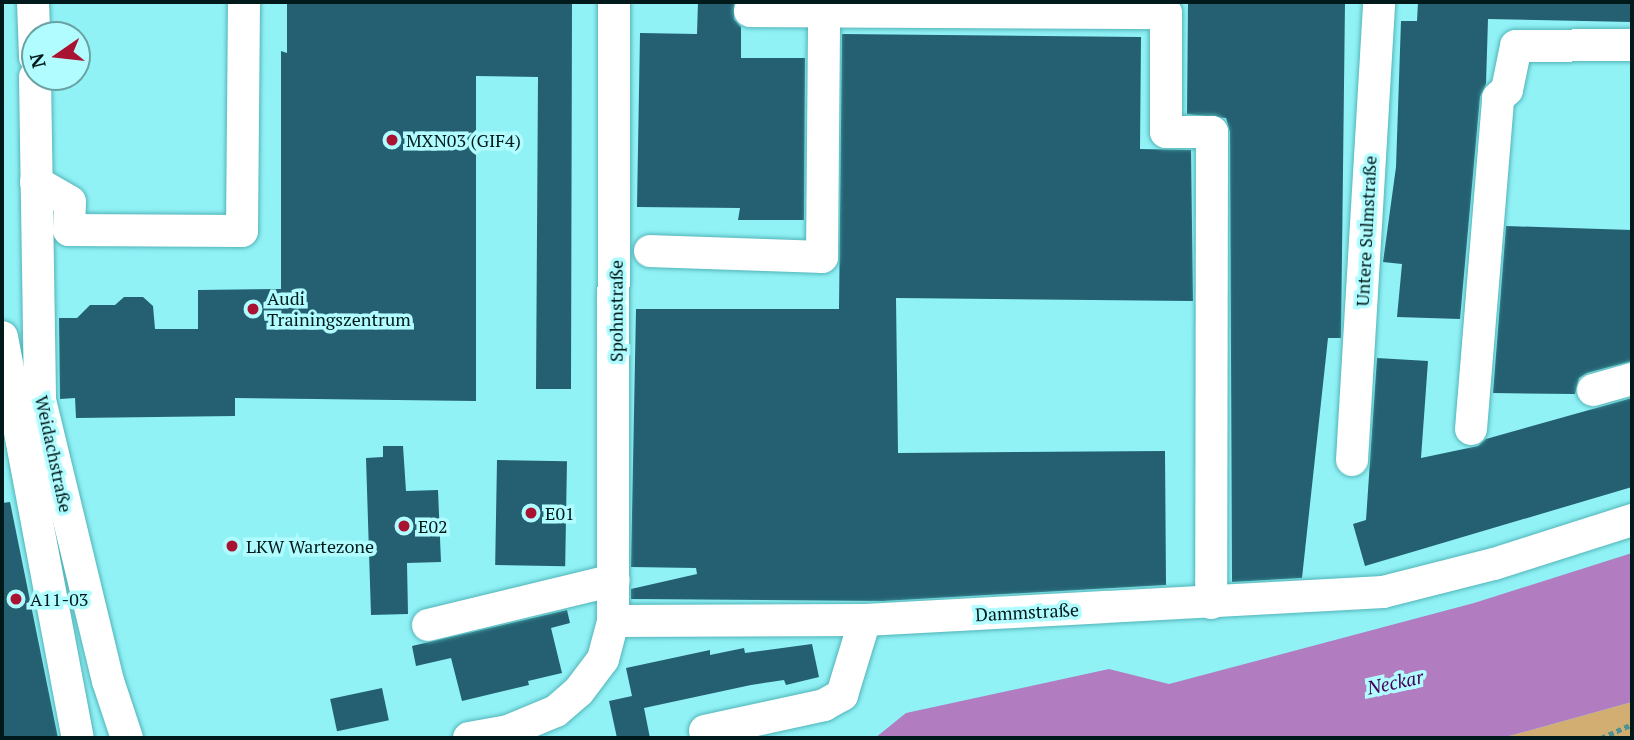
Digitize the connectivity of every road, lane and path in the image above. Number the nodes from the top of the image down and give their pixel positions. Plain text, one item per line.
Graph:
1 (33, 2) edge
2 (244, 2) edge
3 (614, 2) edge
4 (1379, 2) edge
5 (750, 11) dead end
6 (824, 12) junction
7 (34, 21) edge
8 (1632, 45) edge
9 (35, 91) edge
10 (36, 182) junction
11 (650, 251) dead end
12 (4, 357) edge
13 (1632, 379) edge
14 (1593, 390) dead end
15 (1471, 429) dead end
16 (1352, 460) dead end
17 (1632, 520) edge
18 (614, 580) junction
19 (1211, 603) junction
20 (865, 620) junction
21 (613, 621) junction
22 (428, 625) dead end
23 (1632, 724) edge
24 (705, 731) dead end
25 (78, 738) edge
26 (127, 738) edge
27 (469, 738) edge
28 (1601, 738) edge

1 - 7 street
2 - 10 street
3 - 18 street, Spohnstraße
4 - 16 street, Untere Sulmstraße
5 - 6 street
6 - 11 street
6 - 19 street
8 - 15 street
9 - 10 street, Weidachstraße
10 - 26 street, Weidachstraße
12 - 25 street
13 - 14 street
17 - 19 street, Dammstraße
18 - 21 street, Spohnstraße
18 - 22 street
19 - 20 street, Dammstraße
20 - 21 street, Dammstraße
20 - 24 street
21 - 27 street
23 - 28 path

